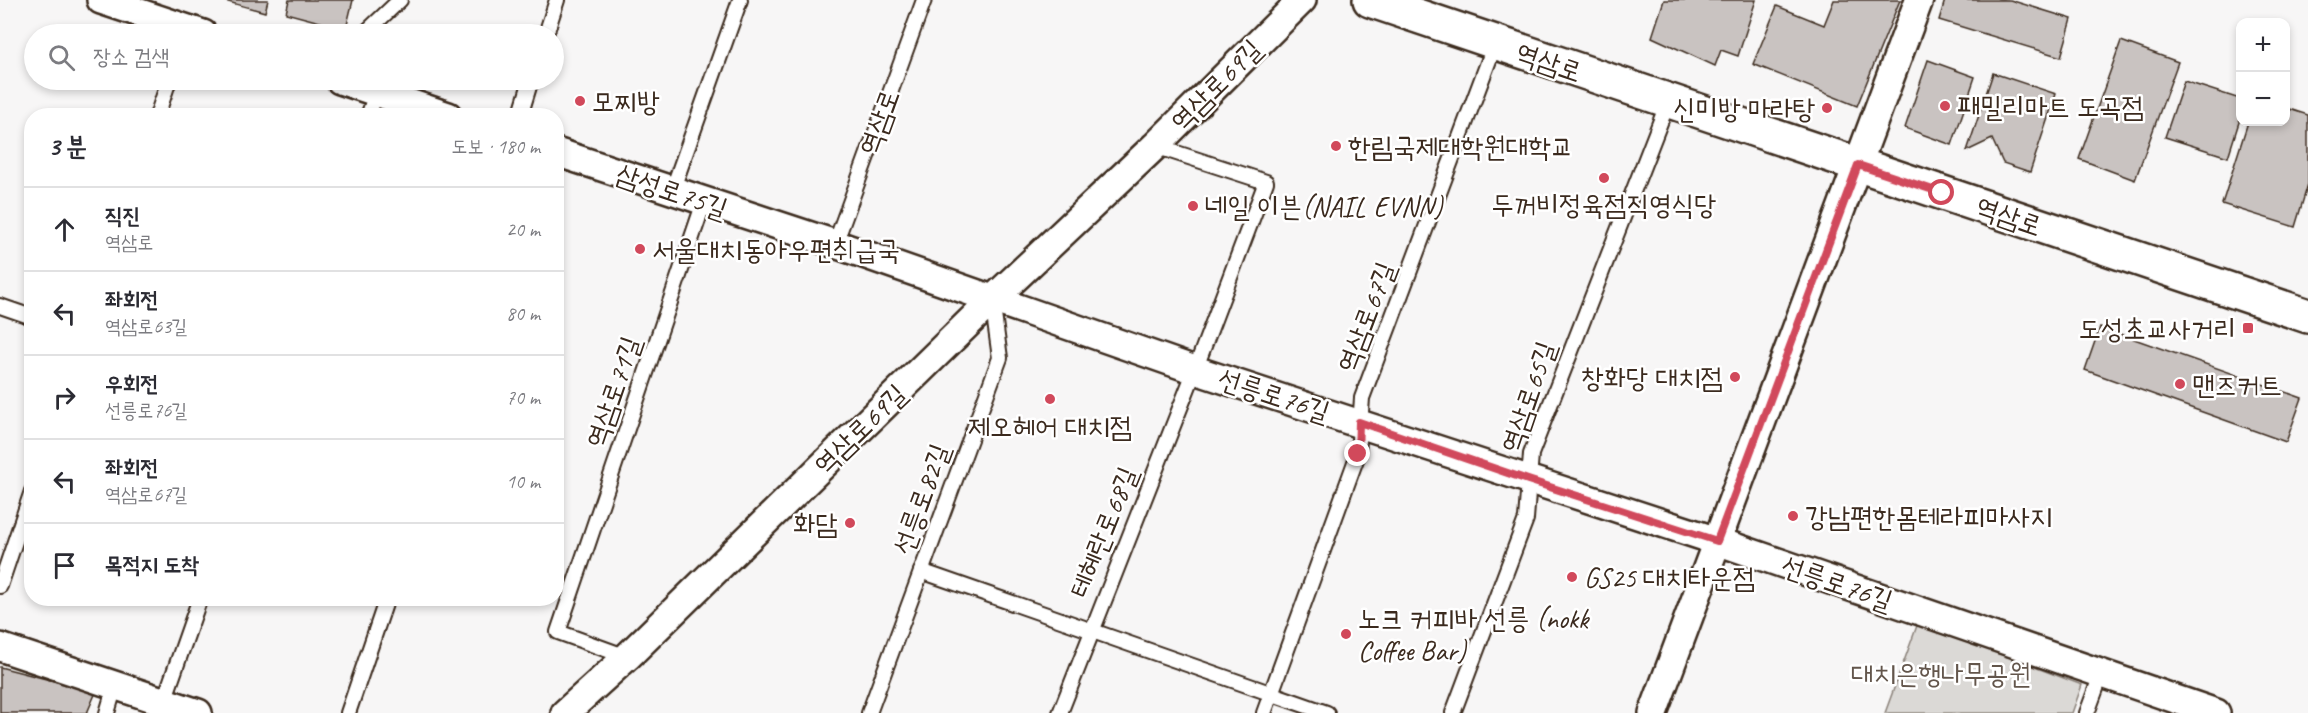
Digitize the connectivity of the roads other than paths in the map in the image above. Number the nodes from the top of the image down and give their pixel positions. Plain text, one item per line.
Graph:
1 (101, 0) edge
2 (400, 0) edge
3 (557, 0) edge
4 (740, 0) edge
5 (924, 0) edge
6 (1302, 0) edge
7 (1370, 0) edge
8 (1919, 0) edge
9 (166, 24) edge
10 (375, 24) edge
11 (549, 24) edge
12 (1495, 44) junction
13 (166, 90) edge
14 (354, 90) edge
15 (528, 90) edge
16 (1668, 102) junction
17 (373, 103) edge
18 (160, 108) edge
19 (402, 108) edge
20 (522, 108) edge
21 (1155, 146) junction
22 (564, 155) edge
23 (1858, 165) junction
24 (672, 191) junction
25 (704, 202) junction
26 (835, 244) junction
27 (992, 300) junction
28 (0, 306) edge
29 (24, 314) edge
30 (2308, 316) edge
31 (1195, 370) junction
32 (1359, 422) junction
33 (1528, 480) junction
34 (24, 515) edge
35 (1717, 541) junction
36 (921, 571) junction
37 (0, 586) edge
38 (197, 606) edge
39 (384, 606) edge
40 (1091, 630) junction
41 (0, 647) edge
42 (627, 657) junction
43 (2101, 675) junction
44 (115, 686) junction
45 (1272, 694) junction
46 (164, 701) junction
47 (107, 713) edge
48 (198, 713) edge
49 (348, 713) edge
50 (565, 713) edge
51 (869, 713) edge
52 (1060, 713) edge
53 (1264, 713) edge
54 (1327, 713) edge
55 (1453, 713) edge
56 (1653, 713) edge
57 (2087, 713) edge
58 (2216, 713) edge

1 - 9 street
2 - 10 lane
3 - 11 lane
4 - 24 lane
5 - 26 lane, 역삼로
6 - 21 street, 역삼로69길
7 - 12 main road, 역삼로
8 - 23 street
12 - 16 main road, 역삼로
12 - 32 lane, 역삼로67길
13 - 18 lane
14 - 17 street
15 - 20 lane
16 - 23 main road, 역삼로
16 - 33 lane, 역삼로65길
17 - 19 street
21 - 27 street, 역삼로69길
21 - 31 lane, 역삼로69길
22 - 24 street, 삼성로75길
23 - 30 main road, 역삼로
23 - 35 street
24 - 25 street, 삼성로75길
25 - 26 street, 삼성로75길
25 - 42 lane, 역삼로71길
26 - 27 street, 삼성로75길
27 - 31 street, 선릉로76길
27 - 36 lane, 선릉로82길
27 - 42 street, 역삼로69길
28 - 29 lane
31 - 32 street, 선릉로76길
31 - 40 lane, 테헤란로68길
32 - 33 street, 선릉로76길
32 - 45 lane, 역삼로67길
33 - 35 street, 선릉로76길
33 - 55 lane, 역삼로65길
34 - 37 lane
35 - 43 street, 선릉로76길
35 - 56 street
36 - 40 lane
36 - 51 lane, 선릉로82길
38 - 46 lane
39 - 49 lane
40 - 45 lane
40 - 52 lane, 테헤란로68길
41 - 44 street
42 - 50 street, 역삼로69길
43 - 57 lane
43 - 58 street, 선릉로76길
44 - 46 street
44 - 47 lane
45 - 53 lane, 역삼로67길
45 - 54 lane
46 - 48 street

